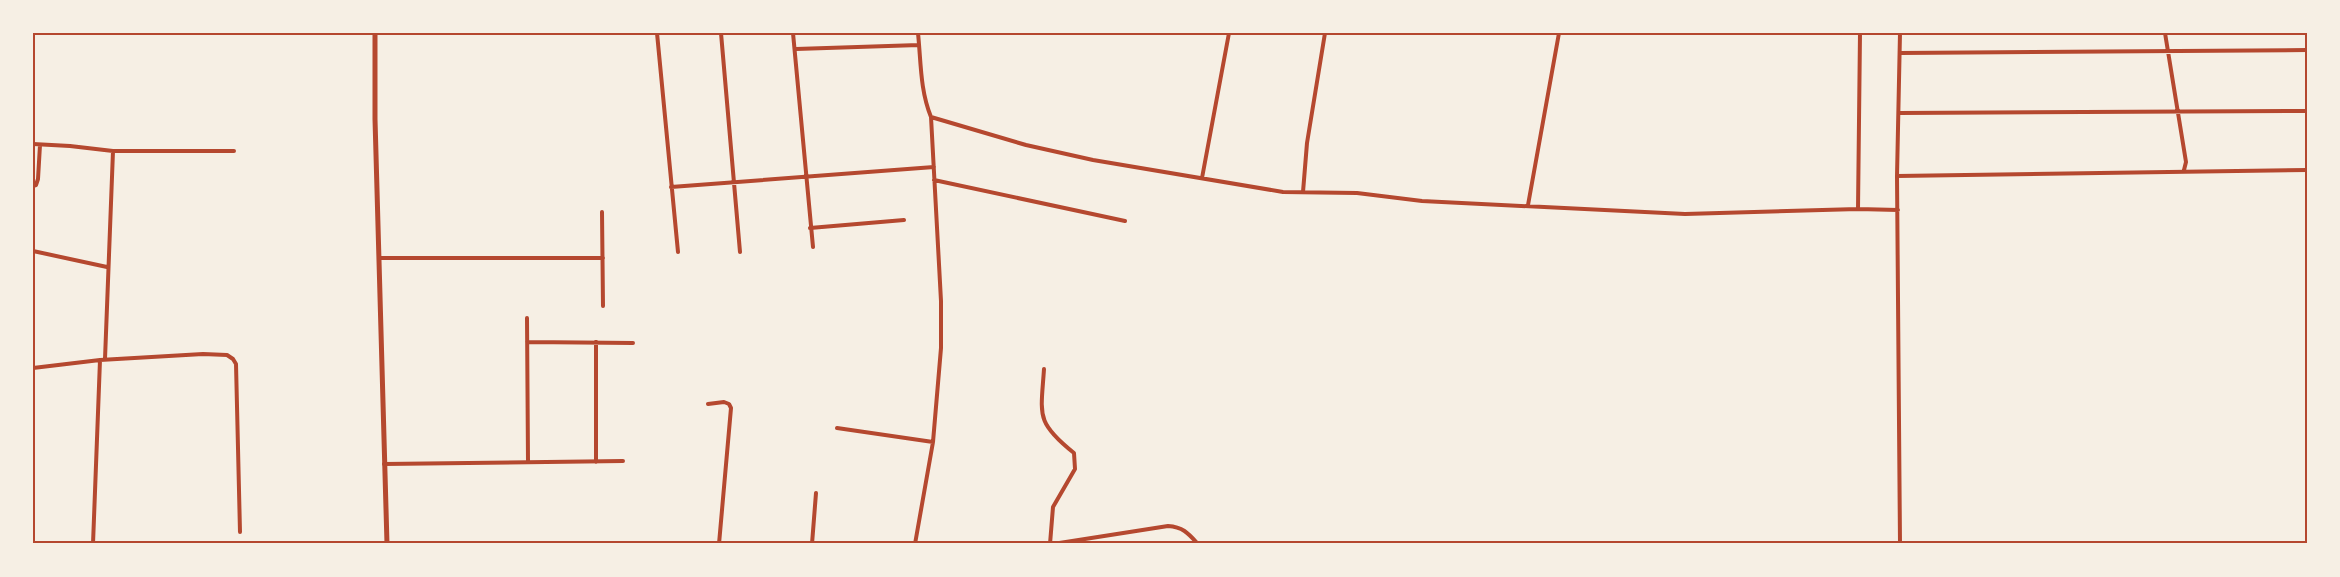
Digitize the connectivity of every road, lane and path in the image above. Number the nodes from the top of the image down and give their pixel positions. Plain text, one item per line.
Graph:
1 (375, 33) edge
2 (657, 33) edge
3 (721, 33) edge
4 (794, 33) edge
5 (918, 33) edge
6 (1229, 33) edge
7 (1325, 33) edge
8 (1559, 33) edge
9 (1860, 33) edge
10 (1900, 33) edge
11 (2164, 33) edge
12 (920, 45) junction
13 (796, 49) junction
14 (2167, 50) junction
15 (2307, 50) edge
16 (1900, 52) junction
17 (2307, 111) edge
18 (2178, 112) junction
19 (1899, 113) junction
20 (931, 117) junction
21 (33, 144) edge
22 (40, 145) junction
23 (112, 151) junction
24 (234, 152) dead end
25 (934, 166) junction
26 (2307, 170) edge
27 (2183, 171) junction
28 (805, 176) junction
29 (1898, 176) junction
30 (1202, 178) junction
31 (934, 180) junction
32 (733, 182) junction
33 (33, 186) edge
34 (671, 187) junction
35 (1303, 192) junction
36 (1528, 205) junction
37 (1858, 209) junction
38 (1898, 210) junction
39 (602, 212) dead end
40 (904, 220) dead end
41 (1125, 220) dead end
42 (810, 228) junction
43 (813, 247) dead end
44 (33, 251) edge
45 (678, 252) dead end
46 (740, 252) dead end
47 (379, 258) junction
48 (603, 258) junction
49 (107, 267) junction
50 (603, 306) dead end
51 (527, 318) dead end
52 (527, 342) junction
53 (596, 342) junction
54 (633, 342) dead end
55 (102, 359) junction
56 (33, 368) edge
57 (1044, 369) dead end
58 (708, 404) dead end
59 (837, 428) dead end
60 (933, 442) junction
61 (623, 461) dead end
62 (528, 462) junction
63 (596, 462) junction
64 (384, 464) junction
65 (816, 493) dead end
66 (240, 532) dead end
67 (93, 544) edge
68 (387, 544) edge
69 (719, 544) edge
70 (812, 544) edge
71 (915, 544) edge
72 (1052, 544) edge
73 (1198, 544) edge
74 (1900, 544) edge

1 - 47 main road
2 - 34 street
3 - 32 street
4 - 13 street
5 - 12 street
6 - 30 street
7 - 35 street
8 - 36 street
9 - 37 street
10 - 16 street
11 - 14 street
12 - 13 street
12 - 20 street
13 - 28 street
14 - 15 street
14 - 16 street
14 - 18 street
16 - 19 street
17 - 18 street
18 - 19 street
18 - 27 street
19 - 29 street
20 - 25 street
20 - 30 street
21 - 22 street
22 - 23 street
22 - 33 street
23 - 24 street
23 - 49 street
25 - 28 street
25 - 31 street
26 - 27 street
27 - 29 street
28 - 32 street
28 - 42 street
29 - 38 street
30 - 35 street
31 - 41 street
31 - 60 street
32 - 34 street
32 - 46 street
34 - 45 street
35 - 36 street
36 - 37 street
37 - 38 street
38 - 74 street
39 - 48 street
40 - 42 street
42 - 43 street
44 - 49 street
47 - 48 street
47 - 64 main road
48 - 50 street
49 - 55 street
51 - 52 street
52 - 53 street
52 - 62 street
53 - 54 street
53 - 63 street
55 - 56 street
55 - 66 street
55 - 67 street
57 - 72 street
58 - 69 street
59 - 60 street
60 - 71 street
61 - 63 street
62 - 63 street
62 - 64 street
64 - 68 main road
65 - 70 street
72 - 73 street

